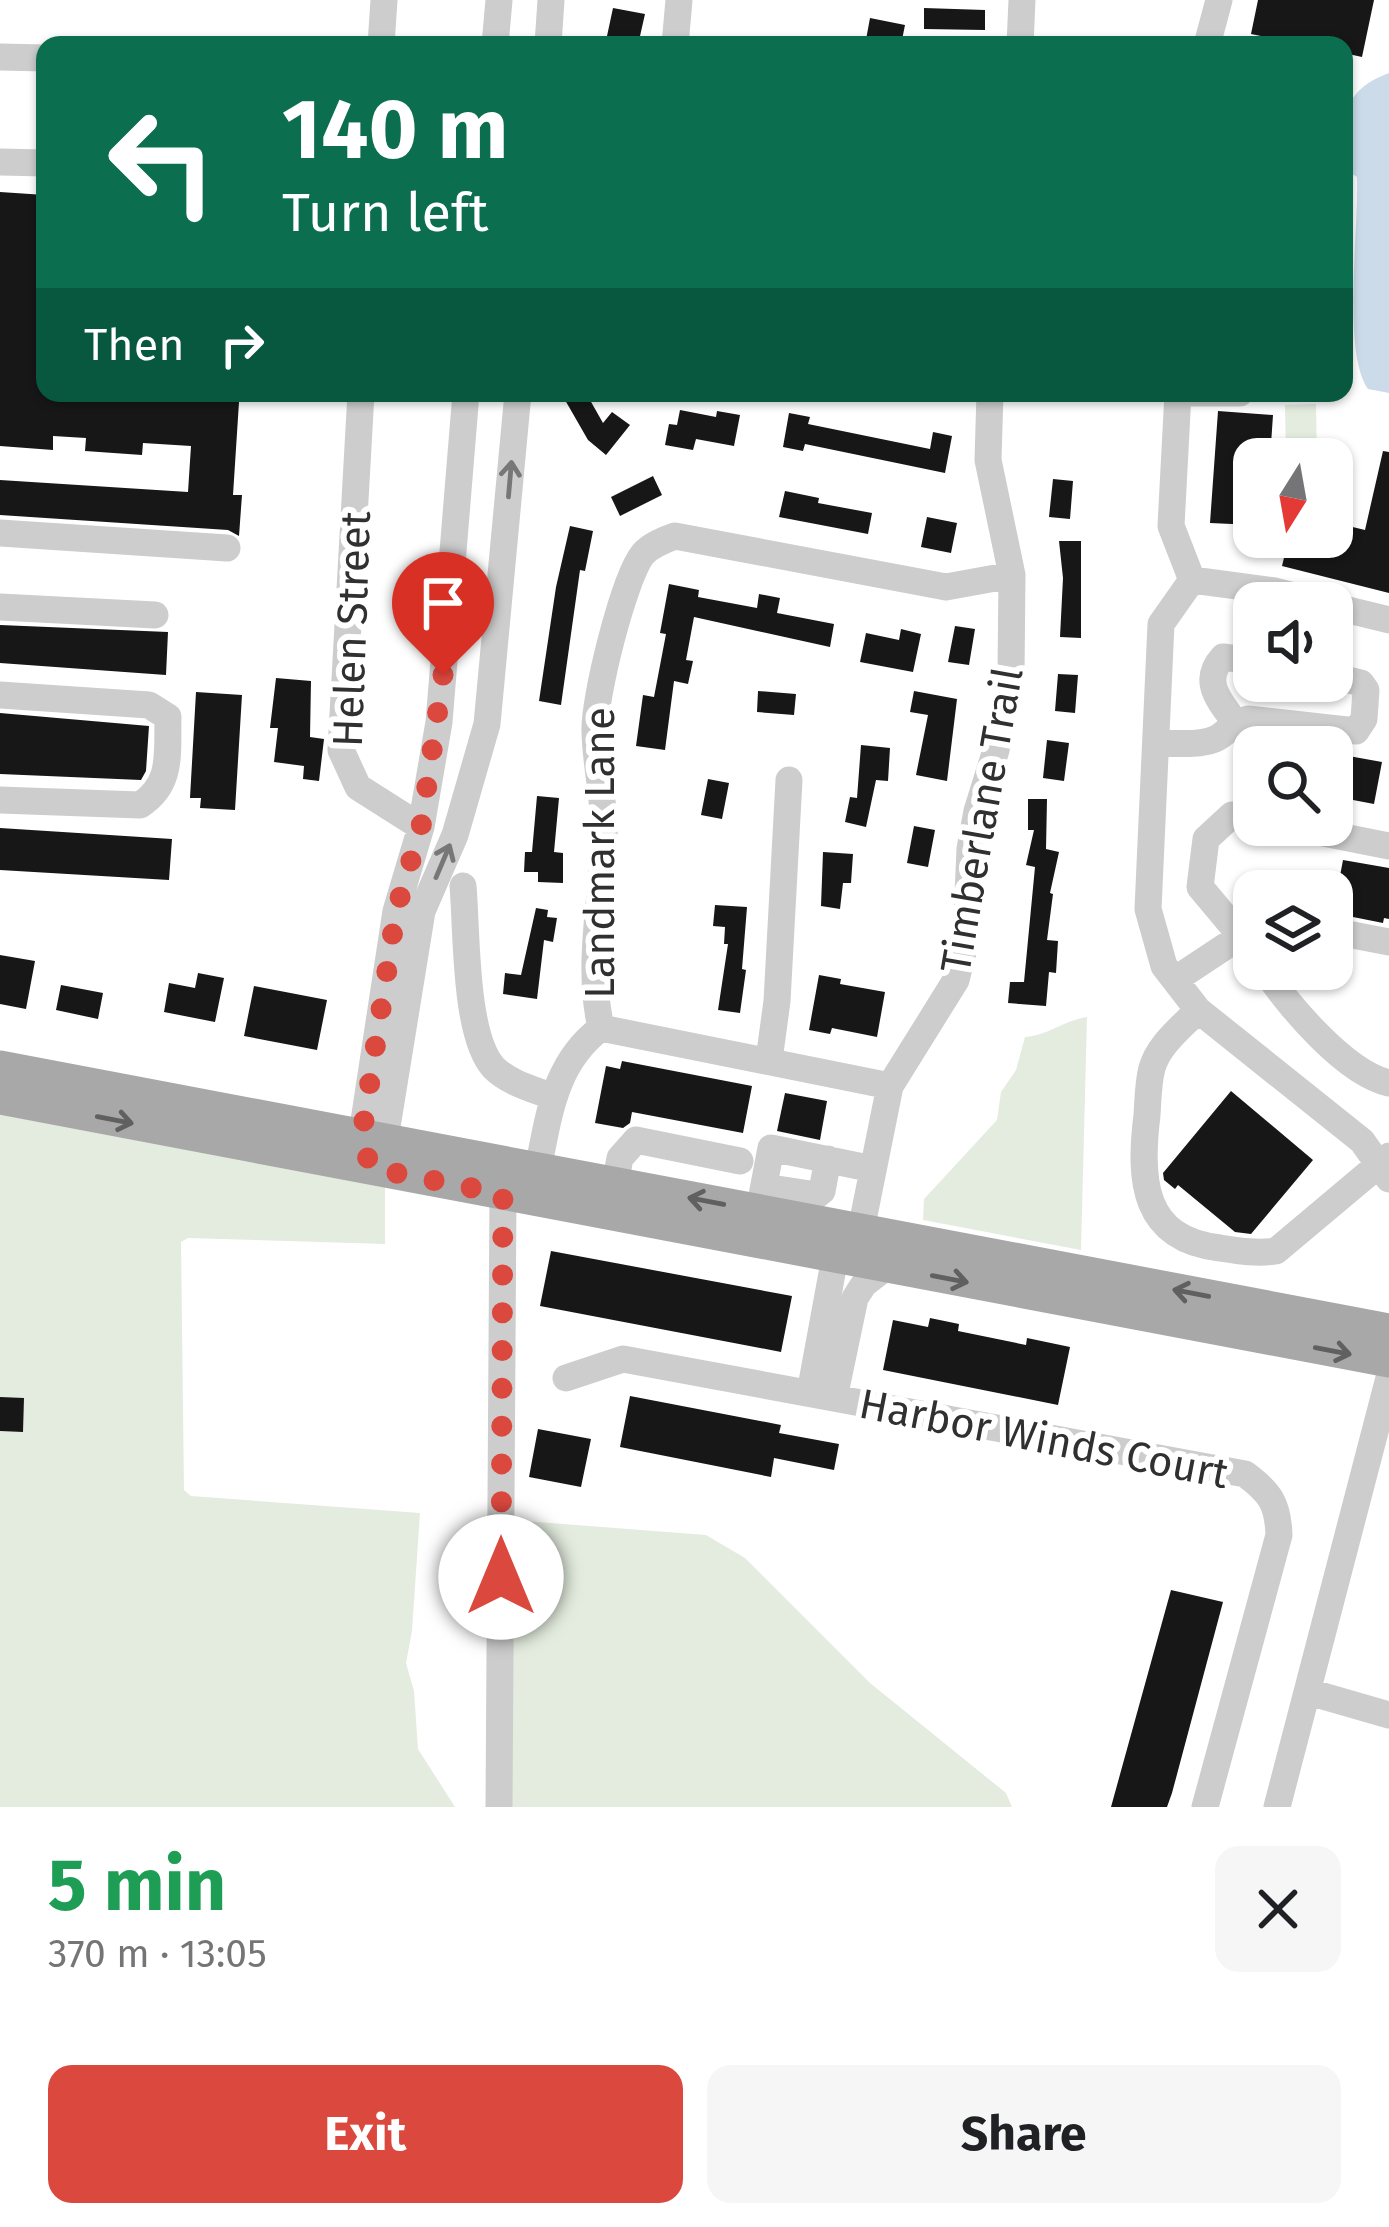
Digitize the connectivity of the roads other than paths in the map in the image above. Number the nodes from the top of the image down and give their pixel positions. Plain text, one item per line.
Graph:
1 (384, 0) edge
2 (499, 0) edge
3 (551, 0) edge
4 (679, 0) edge
5 (1022, 0) edge
6 (1219, 0) edge
7 (382, 36) edge
8 (496, 36) edge
9 (549, 36) edge
10 (676, 36) edge
11 (1020, 36) edge
12 (1209, 36) edge
13 (0, 57) edge
14 (36, 58) edge
15 (0, 162) edge
16 (36, 163) edge
17 (361, 402) edge
18 (465, 402) edge
19 (517, 402) edge
20 (990, 402) edge
21 (1178, 402) edge
22 (0, 533) edge
23 (226, 548) dead end
24 (1012, 575) junction
25 (1192, 580) junction
26 (1233, 585) edge
27 (0, 607) edge
28 (1353, 611) edge
29 (155, 615) dead end
30 (1389, 620) edge
31 (1233, 658) edge
32 (1353, 681) edge
33 (0, 695) edge
34 (1235, 722) junction
35 (1156, 743) junction
36 (789, 780) dead end
37 (0, 800) edge
38 (1233, 815) edge
39 (421, 827) junction
40 (1353, 839) edge
41 (1389, 846) edge
42 (463, 886) dead end
43 (1233, 922) edge
44 (1353, 935) edge
45 (1389, 942) edge
46 (1233, 949) edge
47 (1176, 980) junction
48 (1278, 990) edge
49 (1198, 1010) junction
50 (601, 1028) junction
51 (769, 1060) junction
52 (0, 1067) edge
53 (1389, 1083) edge
54 (890, 1086) junction
55 (553, 1097) junction
56 (0, 1098) edge
57 (372, 1147) junction
58 (740, 1161) dead end
59 (1386, 1166) edge
60 (873, 1168) junction
61 (538, 1169) junction
62 (803, 1171) junction
63 (615, 1184) junction
64 (503, 1194) junction
65 (762, 1199) junction
66 (861, 1230) junction
67 (793, 1250) junction
68 (895, 1253) junction
69 (835, 1257) junction
70 (1389, 1330) edge
71 (834, 1336) junction
72 (1389, 1361) edge
73 (566, 1378) dead end
74 (1389, 1378) edge
75 (822, 1395) junction
76 (1309, 1693) junction
77 (1389, 1715) edge
78 (500, 1807) edge
79 (1205, 1807) edge
80 (1277, 1807) edge

1 - 7 street
2 - 8 street
3 - 9 street
4 - 10 street
5 - 11 street
6 - 12 street
13 - 14 street
15 - 16 street
17 - 39 street, Helen Street
18 - 39 street
57 -> 19 street
20 - 24 street, Timberlane Trail
21 - 25 street
22 - 23 street
24 - 50 street, Landmark Lane
24 - 54 street, Timberlane Trail
25 - 26 street
25 - 35 street
27 - 29 street
28 - 30 street
31 - 34 street
32 - 34 street
33 - 37 street
34 - 35 street
35 - 47 street
36 - 51 street
38 - 43 street
39 - 57 street
40 - 41 street
42 - 55 street
44 - 45 street
46 - 47 street
47 - 49 street
48 - 53 street
49 - 59 street
49 - 59 street
50 - 51 street, Landmark Lane
50 - 55 street
51 - 54 street, Landmark Lane
52 - 57 main road
54 - 60 street, Timberlane Trail
55 - 61 street
56 -> 57 main road
57 - 61 main road
57 - 64 main road
58 - 63 street
60 - 62 street
60 - 66 street, Timberlane Trail
61 - 63 main road
62 - 65 street
62 - 65 street
65 -> 63 main road
64 - 67 main road
64 - 78 street
65 - 66 main road
66 - 67 main road
66 - 68 main road
67 - 69 main road
68 - 69 main road
70 -> 68 main road
68 - 71 street
68 -> 72 main road
69 - 71 street
71 - 75 street
73 - 75 street, Harbor Winds Court
74 - 76 street
75 - 79 street, Harbor Winds Court
76 - 77 street
76 - 80 street

